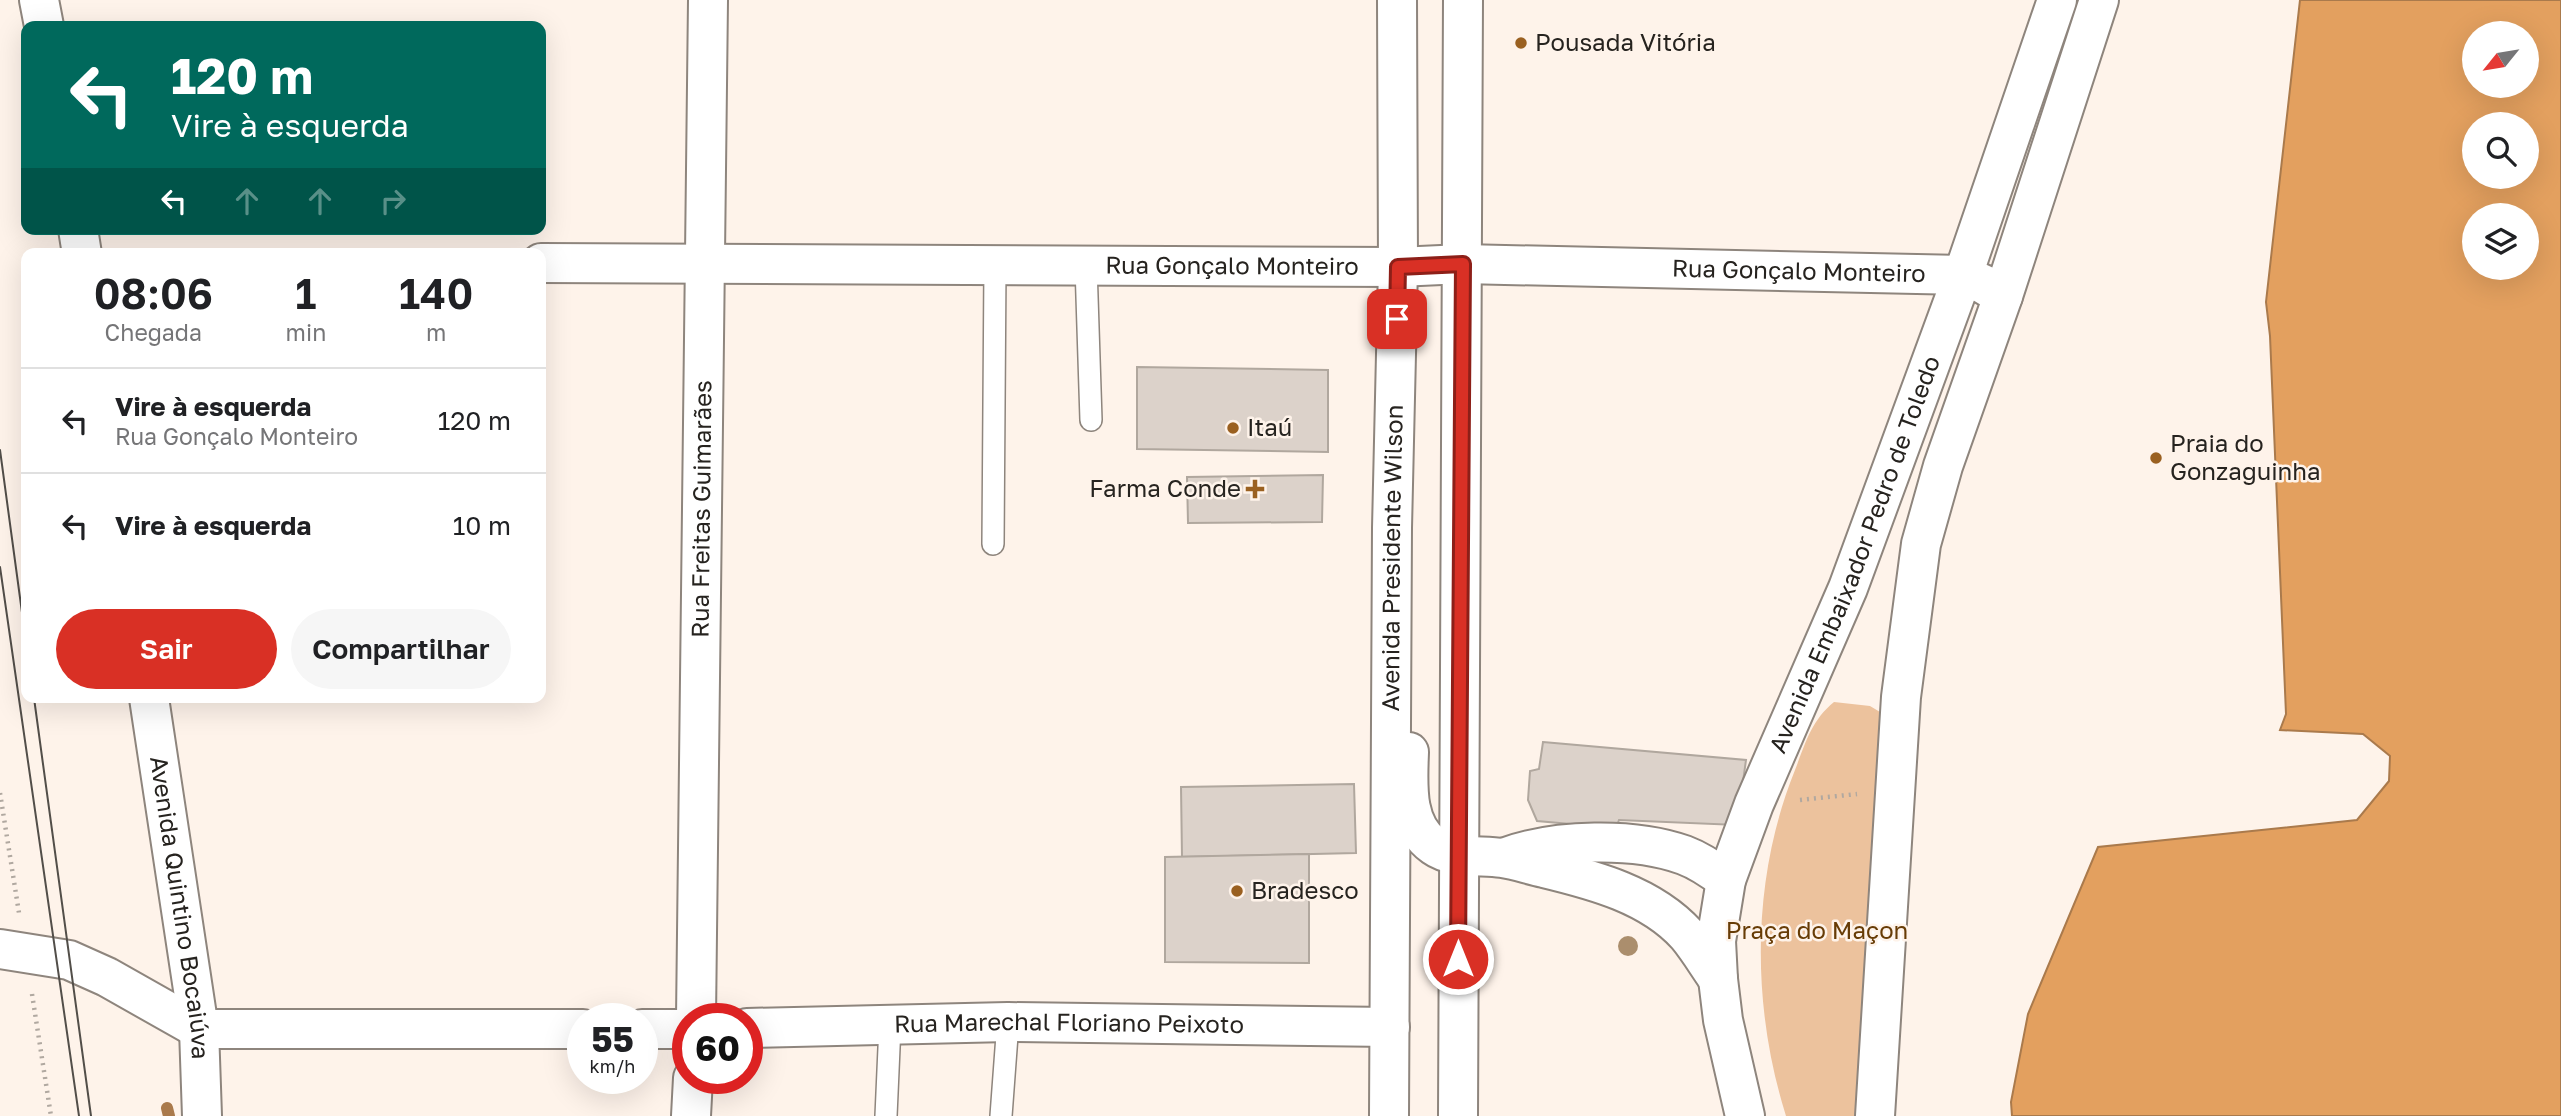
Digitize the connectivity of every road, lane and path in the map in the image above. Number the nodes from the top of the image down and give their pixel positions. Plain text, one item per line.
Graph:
1 (39, 0) edge
2 (708, 0) edge
3 (1397, 0) edge
4 (1463, 0) edge
5 (2057, 0) edge
6 (2099, 0) edge
7 (43, 21) edge
8 (546, 263) edge
9 (1463, 264) junction
10 (706, 265) junction
11 (995, 266) junction
12 (1086, 266) junction
13 (1398, 267) junction
14 (1963, 275) junction
15 (2003, 296) junction
16 (1091, 420) dead end
17 (1392, 528) junction
18 (993, 544) dead end
19 (150, 703) edge
20 (1895, 790) junction
21 (1754, 804) junction
22 (1459, 855) junction
23 (1504, 858) junction
24 (1726, 880) junction
25 (0, 949) edge
26 (1718, 979) junction
27 (696, 1003) edge
28 (1008, 1022) junction
29 (890, 1025) junction
30 (1390, 1027) junction
31 (763, 1028) edge
32 (199, 1029) junction
33 (567, 1029) edge
34 (692, 1094) edge
35 (202, 1116) edge
36 (691, 1116) edge
37 (886, 1116) edge
38 (1001, 1116) edge
39 (1389, 1116) edge
40 (1458, 1116) edge
41 (1745, 1116) edge
42 (1875, 1116) edge

1 - 7 main road
2 - 10 main road, Rua Freitas Guimarães
3 - 13 main road, Avenida Presidente Wilson
4 - 9 main road
5 - 14 main road, Avenida Embaixador Pedro de Toledo
6 - 15 main road, Avenida Embaixador Pedro de Toledo
8 - 10 main road, Rua Gonçalo Monteiro
9 - 13 main road, Rua Gonçalo Monteiro
9 - 14 main road, Rua Gonçalo Monteiro
9 - 22 main road
10 - 11 main road, Rua Gonçalo Monteiro
10 - 27 main road, Rua Freitas Guimarães
11 - 12 main road, Rua Gonçalo Monteiro
11 - 18 lane
12 - 13 main road, Rua Gonçalo Monteiro
12 - 16 lane
13 - 17 main road, Avenida Presidente Wilson
14 - 15 main road, Rua Gonçalo Monteiro
14 - 21 main road, Avenida Embaixador Pedro de Toledo
15 - 20 main road, Avenida Embaixador Pedro de Toledo
17 - 22 main road
17 - 30 main road, Avenida Presidente Wilson
19 - 32 main road, Avenida Quintino Bocaiúva
20 - 21 path
20 - 42 main road, Avenida Embaixador Pedro de Toledo
21 - 24 main road, Avenida Embaixador Pedro de Toledo
22 - 23 main road
22 - 40 main road
23 - 24 main road
23 - 26 main road
24 - 26 main road, Avenida Embaixador Pedro de Toledo
25 - 32 main road
26 - 41 main road, Avenida Embaixador Pedro de Toledo
28 - 29 main road, Rua Marechal Floriano Peixoto
28 - 30 main road, Rua Marechal Floriano Peixoto
28 - 38 lane
29 - 31 main road, Rua Marechal Floriano Peixoto
29 - 37 lane
30 - 39 main road, Avenida Presidente Wilson
32 - 33 main road
32 - 35 main road, Avenida Quintino Bocaiúva
34 - 36 main road

